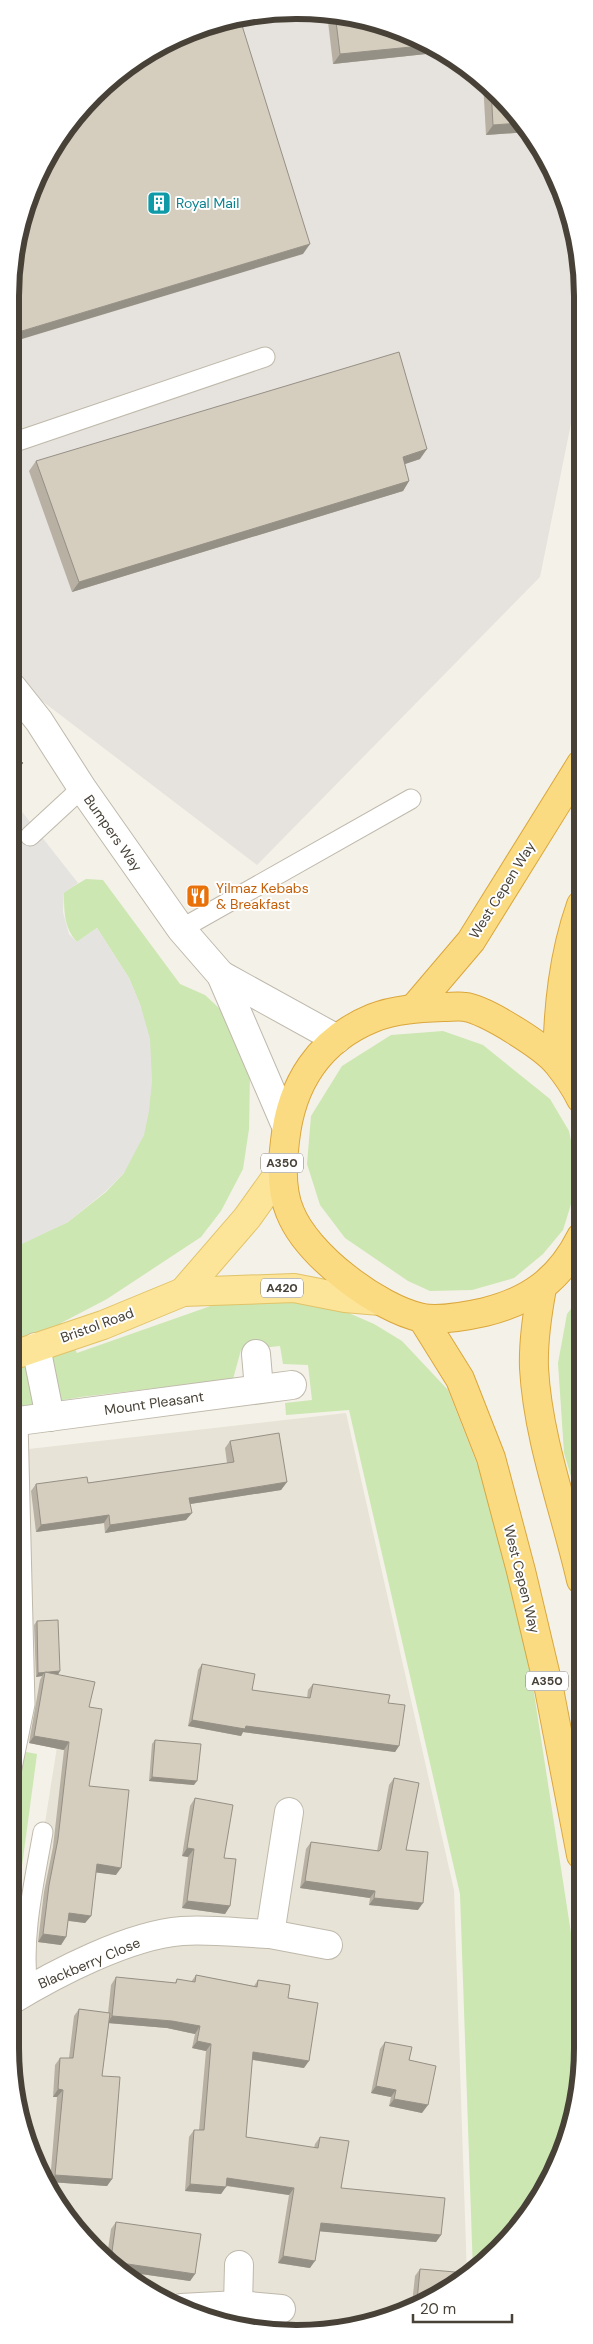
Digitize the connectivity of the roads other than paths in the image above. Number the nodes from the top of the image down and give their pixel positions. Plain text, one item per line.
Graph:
1 (265, 356) dead end
2 (19, 441) edge
3 (19, 696) edge
4 (574, 774) edge
5 (82, 788) junction
6 (411, 799) dead end
7 (30, 836) dead end
8 (574, 924) edge
9 (181, 929) junction
10 (221, 975) junction
11 (414, 1008) junction
12 (337, 1039) junction
13 (557, 1062) junction
14 (574, 1089) edge
15 (286, 1126) junction
16 (282, 1169) junction
17 (574, 1251) edge
18 (542, 1288) junction
19 (183, 1292) junction
20 (380, 1301) junction
21 (422, 1318) junction
22 (36, 1347) junction
23 (19, 1353) edge
24 (256, 1354) dead end
25 (292, 1385) dead end
26 (259, 1389) junction
27 (50, 1417) junction
28 (19, 1421) edge
29 (19, 1550) edge
30 (574, 1556) edge
31 (19, 1734) edge
32 (290, 1812) dead end
33 (574, 1823) edge
34 (44, 1832) dead end
35 (270, 1934) junction
36 (328, 1946) dead end
37 (19, 1995) edge
38 (239, 2265) dead end
39 (238, 2305) junction
40 (198, 2307) edge
41 (281, 2309) dead end

1 - 2 lane
3 - 5 street, Bumpers Way
4 - 11 highway, West Cepen Way
5 - 7 lane
5 - 9 street, Bumpers Way
6 - 9 lane
8 - 13 highway
9 - 10 street, Bumpers Way
10 - 12 street, Bumpers Way
10 - 15 street, Bumpers Way
11 - 12 highway, A350
11 - 13 highway, A350
12 - 15 highway, A350
13 - 14 highway, A350
15 - 16 highway, A350
16 - 19 main road, Bristol Road / A420
16 - 20 highway, A350
17 - 18 highway, A350
18 - 21 highway, A350
18 - 30 highway
19 - 20 main road, Bristol Road / A420
19 - 22 main road, Bristol Road / A420
20 - 21 highway, A350
21 - 33 highway, West Cepen Way / A350
22 - 23 main road, Bristol Road / A420
22 - 27 street
24 - 26 street
25 - 26 street, Mount Pleasant
26 - 27 street, Mount Pleasant
27 - 28 street, Mount Pleasant
29 - 31 lane
32 - 35 street
34 - 37 lane
35 - 36 street, Blackberry Close
35 - 37 street, Blackberry Close
38 - 39 street
39 - 40 street
39 - 41 street

